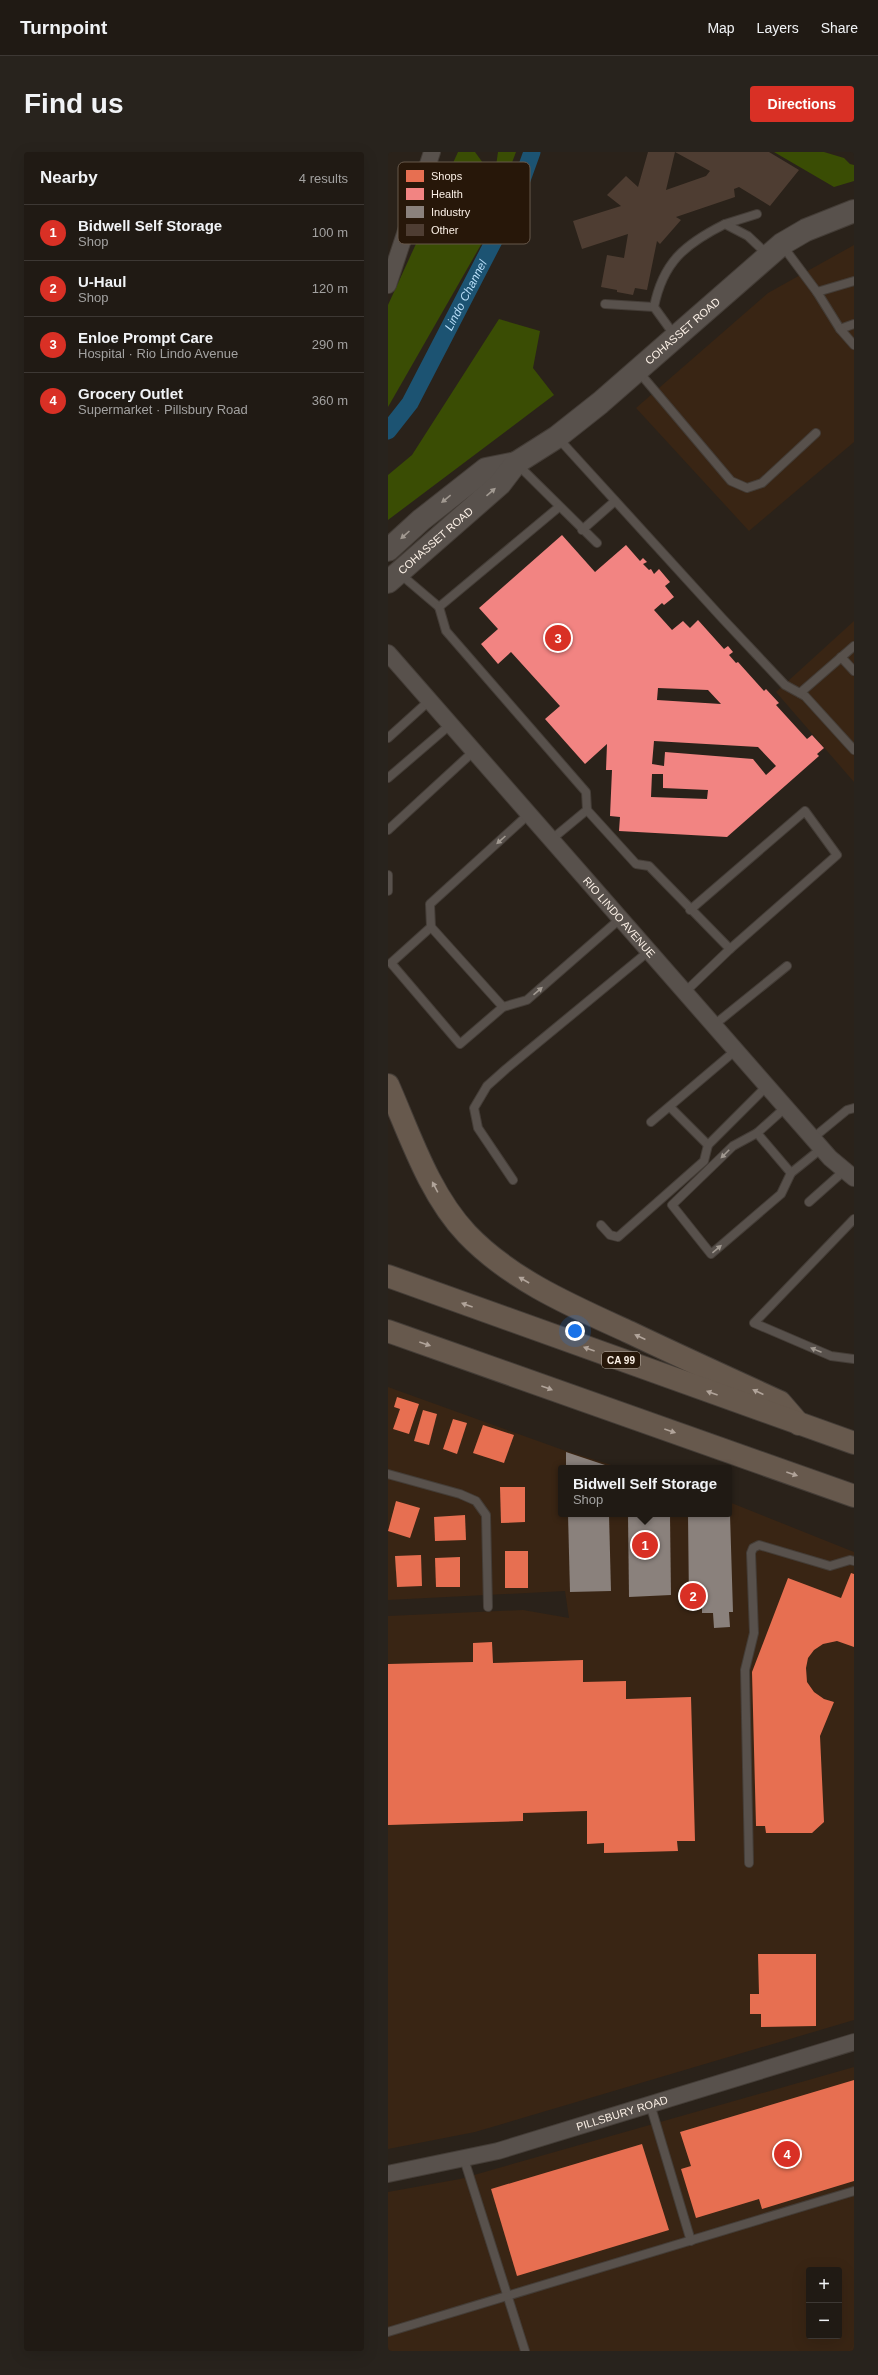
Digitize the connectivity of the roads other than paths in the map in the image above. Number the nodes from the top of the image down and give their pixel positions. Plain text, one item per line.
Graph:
1 (432, 152) edge
2 (429, 162) edge
3 (854, 212) edge
4 (757, 214) dead end
5 (725, 224) junction
6 (402, 244) edge
7 (775, 249) junction
8 (854, 281) edge
9 (388, 285) edge
10 (817, 292) junction
11 (604, 304) dead end
12 (654, 307) junction
13 (854, 324) edge
14 (840, 329) junction
15 (675, 336) junction
16 (854, 344) edge
17 (637, 370) junction
18 (816, 433) dead end
19 (557, 437) junction
20 (516, 463) junction
21 (615, 501) junction
22 (559, 507) junction
23 (582, 530) junction
24 (597, 543) dead end
25 (388, 550) edge
26 (394, 578) edge
27 (439, 607) junction
28 (854, 646) edge
29 (388, 653) edge
30 (841, 657) junction
31 (854, 671) edge
32 (800, 693) junction
33 (430, 700) junction
34 (451, 724) junction
35 (388, 738) edge
36 (854, 750) edge
37 (474, 751) junction
38 (388, 778) edge
39 (587, 810) junction
40 (530, 814) junction
41 (388, 830) edge
42 (552, 839) junction
43 (388, 875) edge
44 (388, 892) edge
45 (690, 910) junction
46 (621, 918) junction
47 (431, 927) junction
48 (730, 949) junction
49 (649, 950) junction
50 (786, 966) dead end
51 (685, 992) junction
52 (503, 1007) junction
53 (714, 1025) junction
54 (736, 1050) junction
55 (388, 1085) edge
56 (767, 1086) junction
57 (670, 1106) junction
58 (786, 1107) junction
59 (854, 1108) edge
60 (651, 1122) dead end
61 (757, 1133) junction
62 (817, 1143) junction
63 (708, 1145) junction
64 (692, 1172) junction
65 (791, 1173) junction
66 (849, 1174) edge
67 (700, 1179) junction
68 (513, 1180) dead end
69 (809, 1202) dead end
70 (854, 1219) edge
71 (601, 1224) dead end
72 (388, 1276) edge
73 (393, 1334) edge
74 (854, 1359) edge
75 (799, 1424) junction
76 (854, 1443) edge
77 (388, 1474) edge
78 (854, 1496) edge
79 (854, 1561) edge
80 (488, 1607) dead end
81 (749, 1863) dead end
82 (854, 2042) edge
83 (650, 2104) junction
84 (464, 2159) junction
85 (388, 2174) edge
86 (854, 2191) edge
87 (691, 2241) junction
88 (508, 2296) junction
89 (388, 2332) edge
90 (525, 2351) edge

1 - 2 street
3 - 7 main road, COHASSET ROAD
4 - 5 lane
5 - 7 lane
5 - 12 lane
6 - 9 street
7 - 10 lane
7 - 15 main road, COHASSET ROAD
8 - 10 lane
10 - 14 lane
11 - 12 lane
12 - 15 lane
13 - 14 lane
14 - 16 lane
15 - 17 main road, COHASSET ROAD
17 - 18 lane
17 - 19 main road, COHASSET ROAD
19 - 20 main road, COHASSET ROAD
19 - 21 lane
20 - 22 lane
20 -> 25 main road, COHASSET ROAD
26 -> 20 main road, COHASSET ROAD
21 - 23 lane
21 - 32 lane
22 - 23 lane
22 - 27 lane
23 - 24 lane
26 - 27 lane
27 - 39 lane
28 - 30 lane
29 - 33 street, RIO LINDO AVENUE
30 - 31 lane
30 - 32 lane
32 - 36 lane
33 - 34 street, RIO LINDO AVENUE
33 - 35 lane
34 - 37 street, RIO LINDO AVENUE
34 - 38 lane
37 - 40 street, RIO LINDO AVENUE
37 - 41 lane
39 - 42 lane
39 - 45 lane
40 - 42 street, RIO LINDO AVENUE
40 -> 47 lane
42 - 46 street, RIO LINDO AVENUE
43 - 44 lane
45 - 48 lane
45 - 48 lane
46 - 49 street, RIO LINDO AVENUE
52 -> 46 lane
47 - 52 lane
47 - 52 lane
48 - 51 lane
49 - 51 street, RIO LINDO AVENUE
49 - 68 lane
50 - 53 lane
51 - 53 street, RIO LINDO AVENUE
53 - 54 street, RIO LINDO AVENUE
54 - 56 street, RIO LINDO AVENUE
54 - 57 lane
75 -> 55 highway
56 - 58 street, RIO LINDO AVENUE
56 - 63 lane
57 - 60 lane
57 - 63 lane
58 - 61 lane
58 - 62 street, RIO LINDO AVENUE
59 - 62 lane
61 - 65 lane
61 -> 67 lane
62 - 65 lane
62 - 66 street, RIO LINDO AVENUE
63 - 64 lane
64 - 67 lane
64 - 71 lane
67 -> 65 lane
66 - 69 lane
74 -> 70 lane
75 -> 72 highway, CA 99
73 -> 78 highway
75 - 76 highway, CA 99
77 - 80 lane
79 - 81 lane
82 - 83 street, PILLSBURY ROAD
83 - 84 street, PILLSBURY ROAD
83 - 87 lane
84 - 85 street, PILLSBURY ROAD
84 - 88 lane
86 - 87 lane
87 - 88 lane
88 - 89 lane
88 - 90 lane

